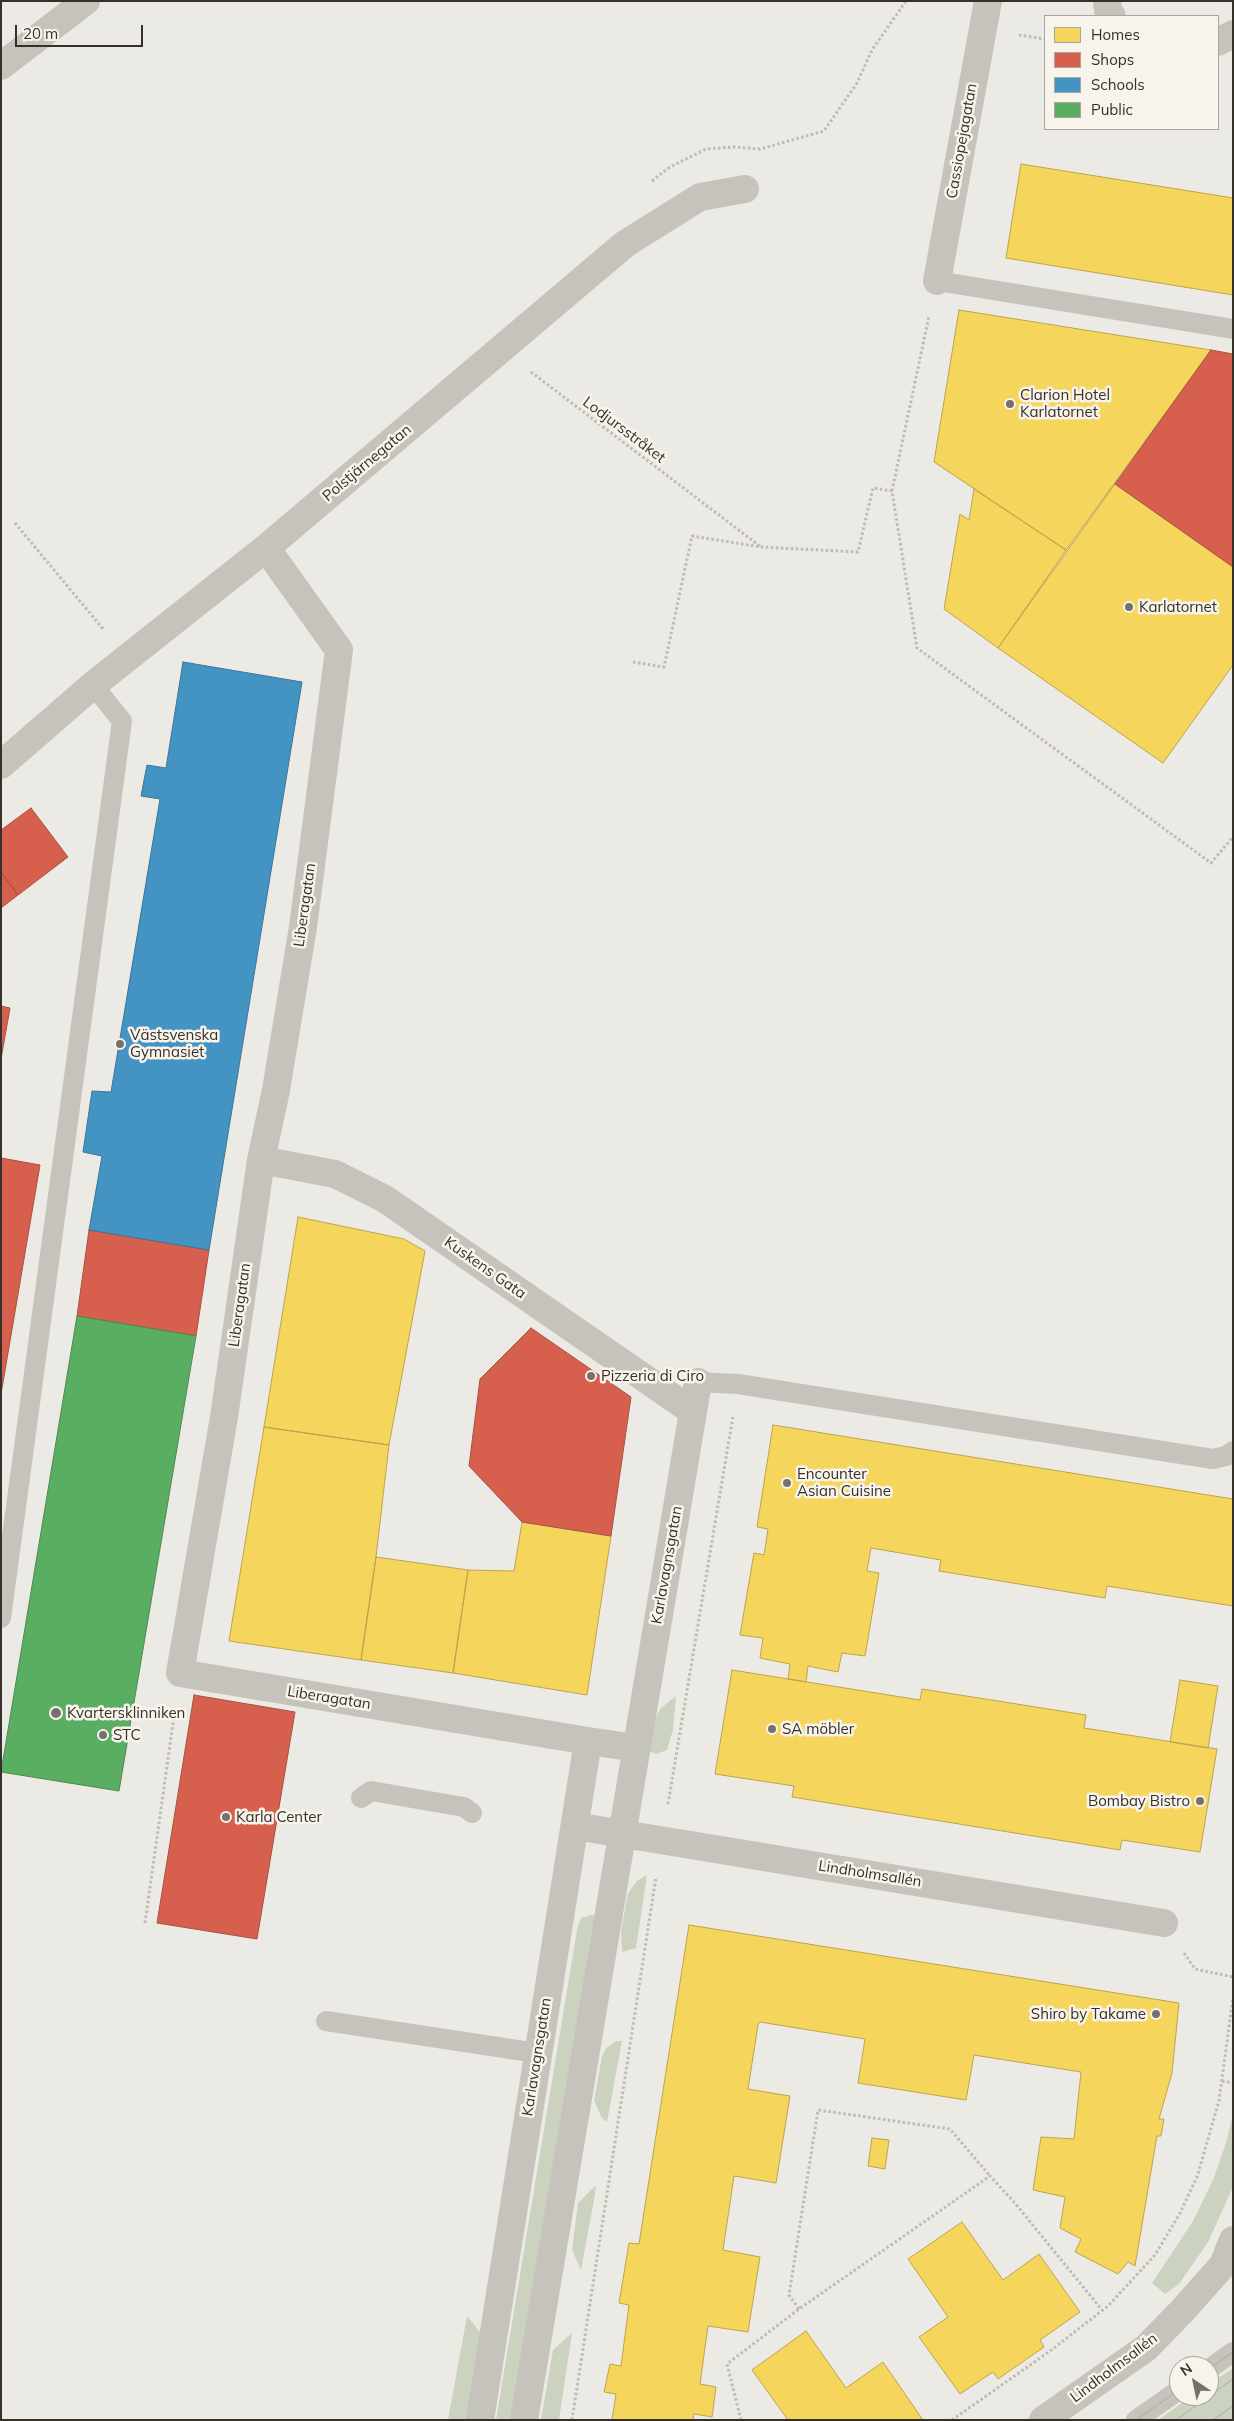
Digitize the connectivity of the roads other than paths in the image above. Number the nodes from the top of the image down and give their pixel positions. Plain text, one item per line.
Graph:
1 (86, 1) edge
2 (988, 1) edge
3 (1107, 1) edge
4 (1111, 15) edge
5 (1233, 34) edge
6 (1219, 42) edge
7 (1219, 43) edge
8 (1233, 48) edge
9 (1, 66) edge
10 (745, 189) dead end
11 (937, 281) joint
12 (1233, 329) edge
13 (266, 548) junction
14 (93, 685) junction
15 (1, 765) edge
16 (261, 1160) junction
17 (698, 1382) joint
18 (692, 1410) junction
19 (1233, 1451) edge
20 (1, 1618) edge
21 (588, 1742) junction
22 (636, 1748) junction
23 (361, 1798) dead end
24 (472, 1813) dead end
25 (575, 1826) junction
26 (623, 1833) junction
27 (1164, 1923) road end
28 (326, 2021) dead end
29 (537, 2053) junction
30 (1233, 2240) edge
31 (1233, 2352) edge
32 (1219, 2361) edge
33 (1169, 2397) edge
34 (480, 2420) edge
35 (524, 2420) edge
36 (1044, 2420) edge
37 (1136, 2420) edge

1 - 9 street
2 - 11 street, Cassiopejagatan
3 - 4 street
5 - 6 street
7 - 8 street
10 - 13 street, Polstjärnegatan
11 - 12 lane
13 - 14 street, Polstjärnegatan
13 - 16 street, Liberagatan
14 - 15 street, Polstjärnegatan
14 - 20 lane
16 - 18 street, Kuskens Gata
16 - 21 street, Liberagatan
17 - 18 street, Karlavagnsgatan
17 - 19 lane
18 - 22 street, Karlavagnsgatan
21 - 22 street
21 - 25 street, Karlavagnsgatan
22 - 26 street, Karlavagnsgatan
23 - 24 lane
25 - 26 street, Lindholmsallén
25 - 29 street, Karlavagnsgatan
26 - 27 street, Lindholmsallén
26 - 35 street, Karlavagnsgatan
28 - 29 lane
29 - 34 street, Karlavagnsgatan
30 - 36 street, Lindholmsallén
31 - 32 lane
33 - 37 lane

